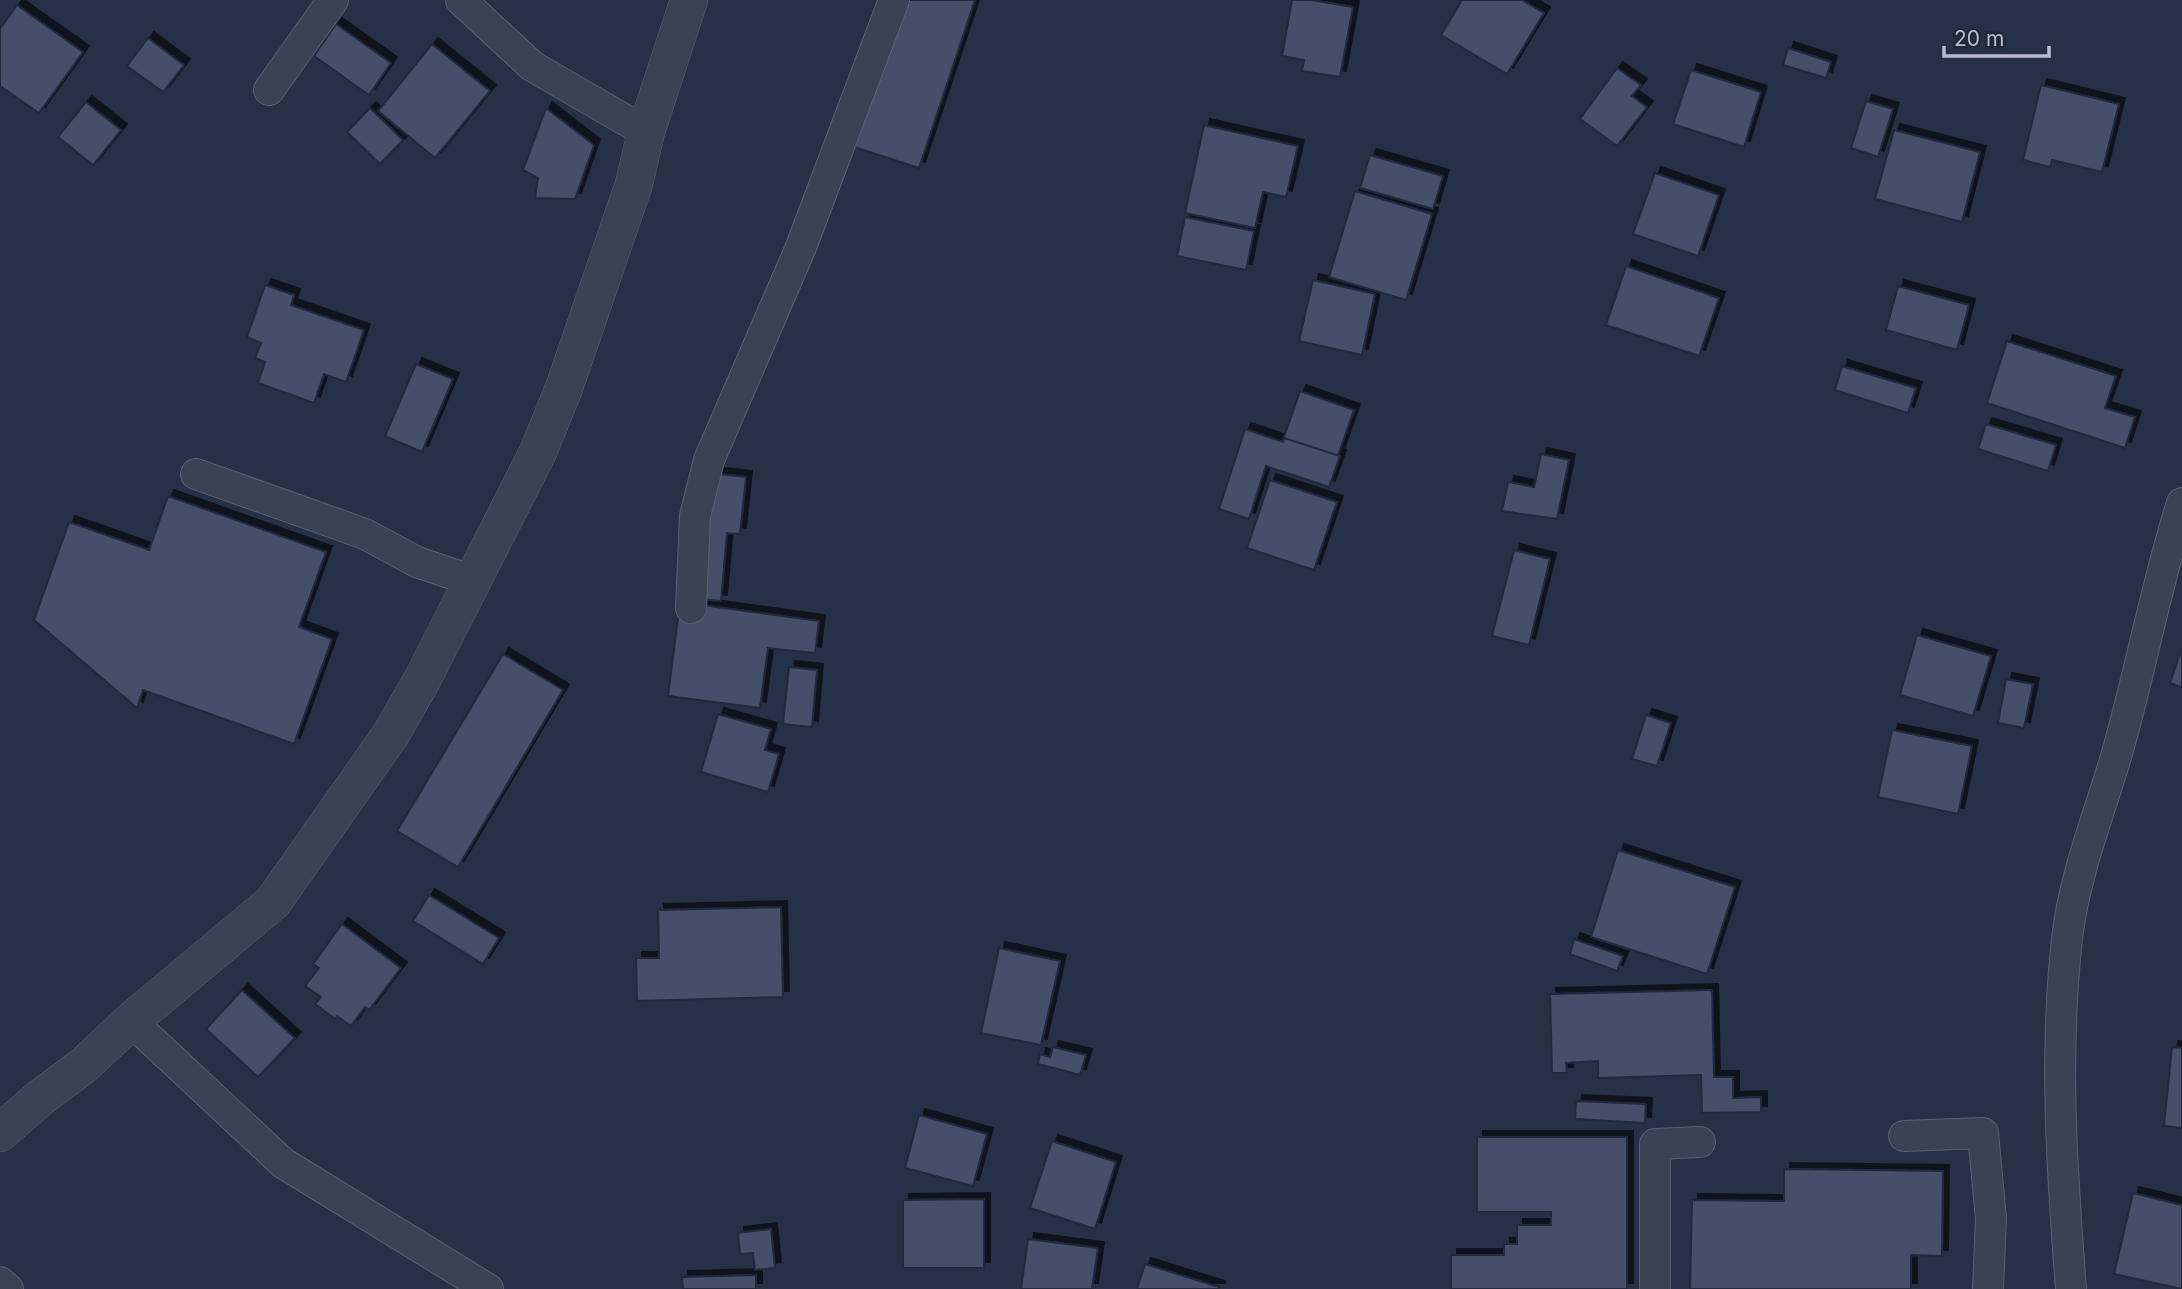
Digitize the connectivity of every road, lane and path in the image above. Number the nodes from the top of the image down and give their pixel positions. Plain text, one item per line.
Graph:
1 (333, 0) edge
2 (461, 0) edge
3 (689, 0) edge
4 (894, 0) edge
5 (269, 90) dead end
6 (646, 132) junction
7 (196, 474) dead end
8 (2182, 503) edge
9 (473, 581) junction
10 (691, 608) dead end
11 (131, 1021) junction
12 (0, 1133) edge
13 (1904, 1136) dead end
14 (1700, 1142) dead end
15 (0, 1282) edge
16 (8, 1289) edge
17 (488, 1289) edge
18 (1655, 1289) edge
19 (1988, 1289) edge
20 (2071, 1289) edge

1 - 5 street
2 - 6 street
3 - 6 street
4 - 10 street
6 - 9 street
7 - 9 street
8 - 20 street
9 - 11 street
11 - 12 street
11 - 17 street
13 - 19 street
14 - 18 street
15 - 16 street

